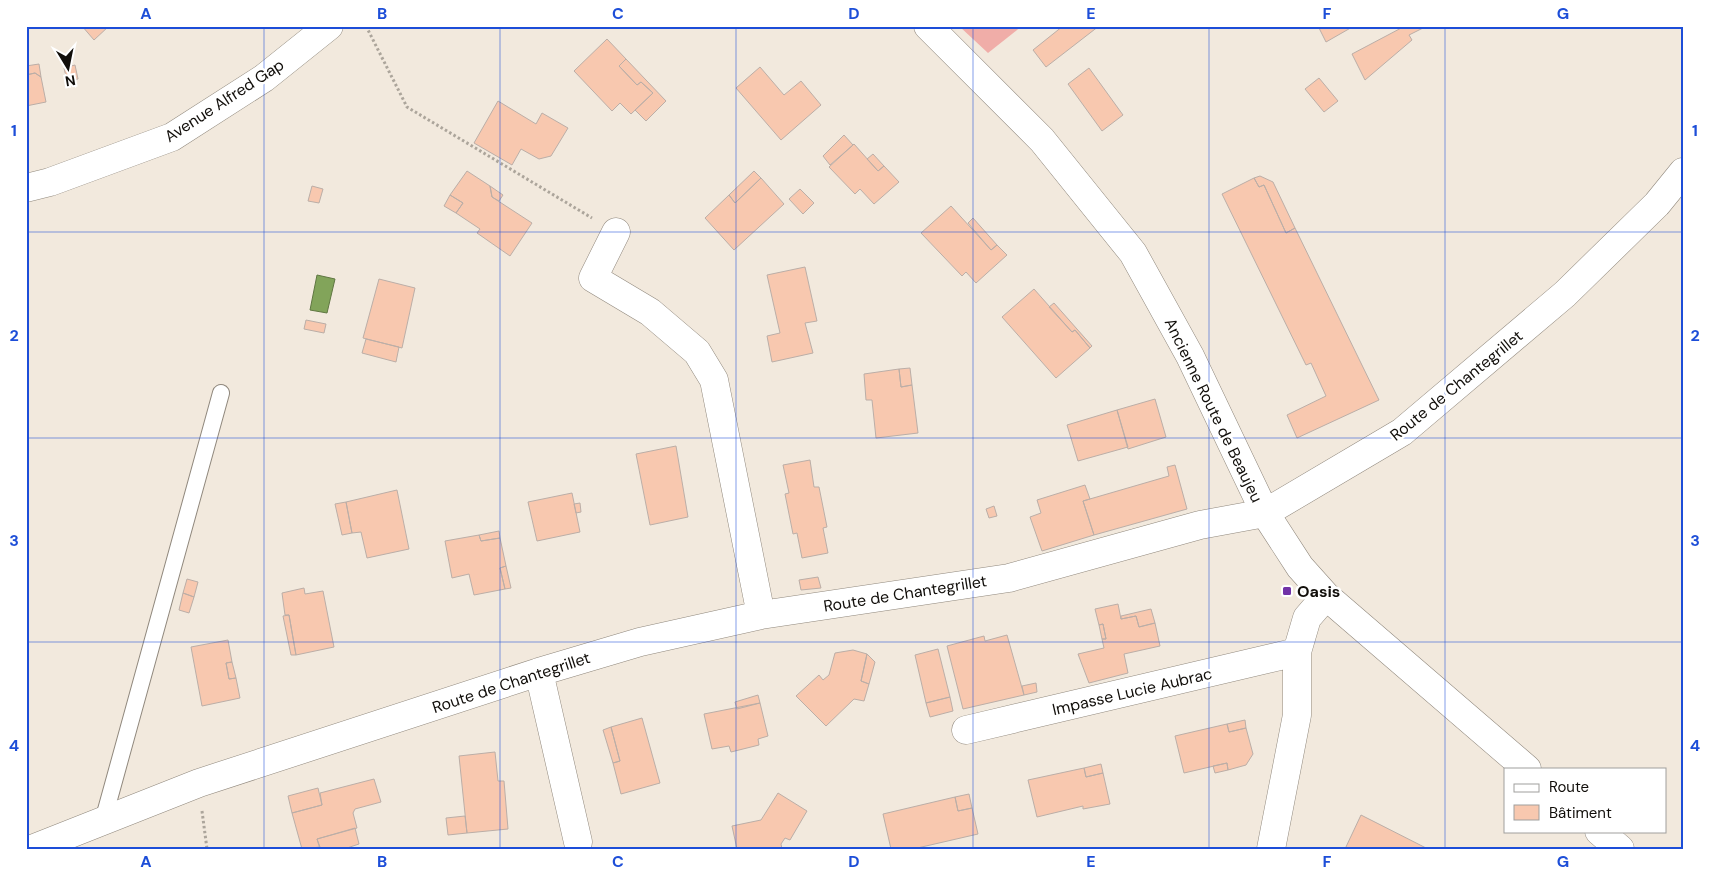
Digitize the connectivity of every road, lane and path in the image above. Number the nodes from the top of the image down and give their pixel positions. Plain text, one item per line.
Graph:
1 (329, 26) edge
2 (366, 26) edge
3 (928, 26) edge
4 (1683, 172) edge
5 (26, 188) edge
6 (616, 232) joint
7 (221, 393) dead end
8 (1265, 513) junction
9 (1326, 596) junction
10 (761, 615) junction
11 (1297, 652) junction
12 (539, 672) junction
13 (966, 730) dead end
14 (1526, 768) edge
15 (199, 783) junction
16 (103, 821) junction
17 (1600, 832) edge
18 (578, 842) dead end
19 (32, 849) edge
20 (207, 849) edge
21 (1271, 849) edge
22 (1620, 849) edge

1 - 5 street, Avenue Alfred Gap
2 - 6 path
3 - 8 street, Ancienne Route de Beaujeu
4 - 8 street, Route de Chantegrillet
6 - 10 street
7 - 16 lane
8 - 9 street, Ancienne Route de Beaujeu
8 - 10 street, Route de Chantegrillet
9 - 11 street
9 - 14 street, Ancienne Route de Beaujeu
10 - 12 street, Route de Chantegrillet
11 - 13 street, Impasse Lucie Aubrac
11 - 21 street
12 - 15 street, Route de Chantegrillet
12 - 18 street
15 - 16 street, Route de Chantegrillet
15 - 20 path
16 - 19 street, Route de Chantegrillet
17 - 22 street

